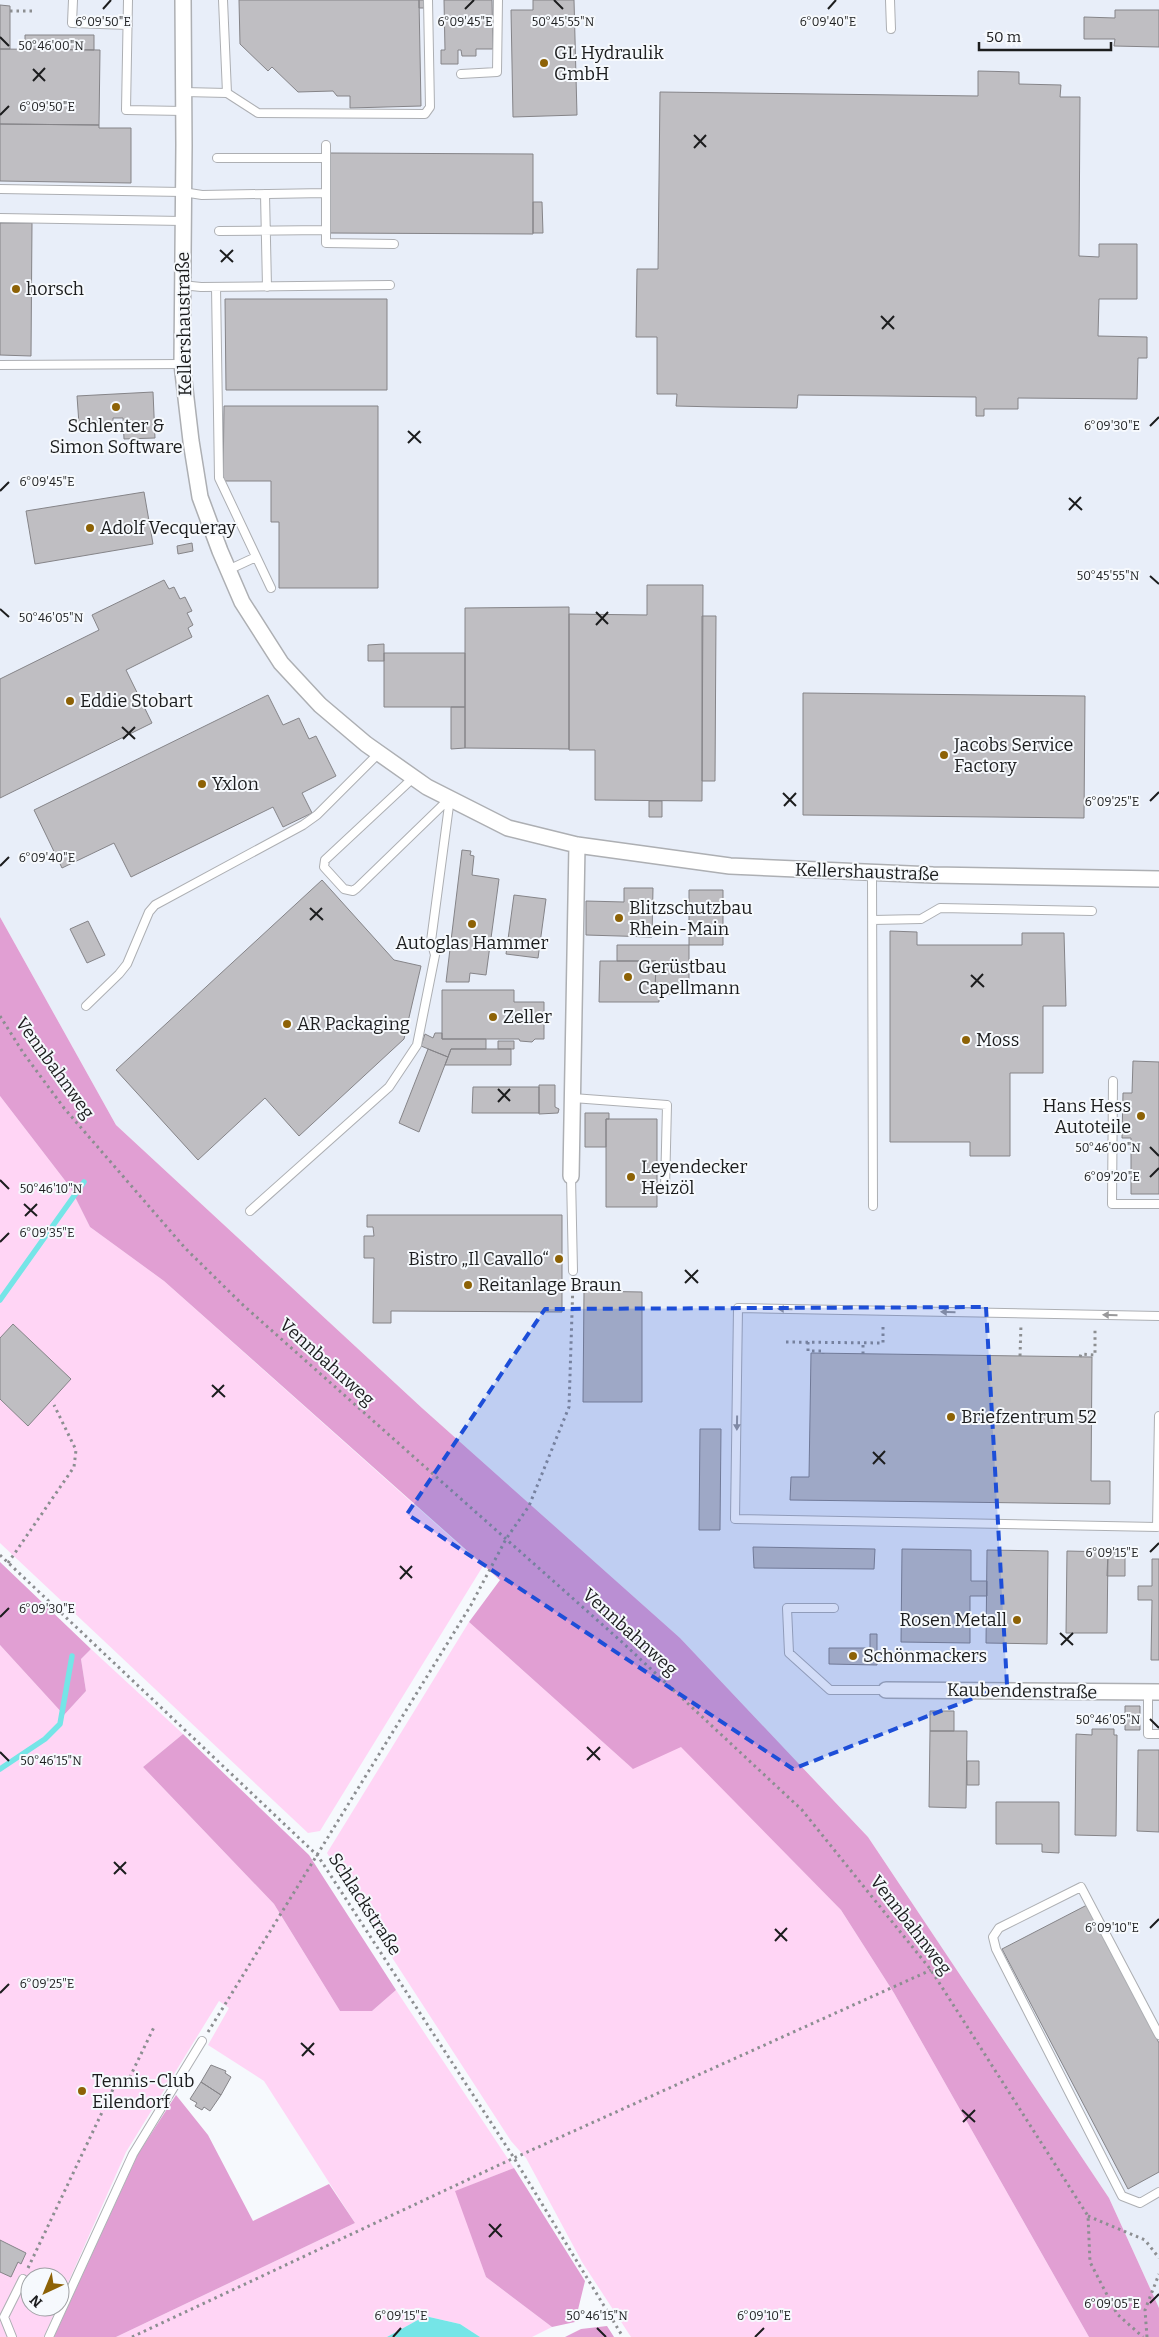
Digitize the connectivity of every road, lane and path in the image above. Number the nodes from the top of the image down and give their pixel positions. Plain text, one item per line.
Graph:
1 (73, 0) edge
2 (128, 0) edge
3 (183, 0) edge
4 (224, 0) edge
5 (428, 0) edge
6 (498, 0) edge
7 (890, 0) edge
8 (10, 11) dead end
9 (33, 11) dead end
10 (128, 24) junction
11 (890, 29) dead end
12 (461, 74) dead end
13 (184, 92) junction
14 (227, 93) junction
15 (184, 111) junction
16 (326, 145) dead end
17 (217, 158) dead end
18 (326, 158) junction
19 (0, 189) edge
20 (183, 192) junction
21 (325, 193) junction
22 (265, 194) junction
23 (0, 218) edge
24 (183, 221) junction
25 (326, 230) junction
26 (219, 231) dead end
27 (266, 232) junction
28 (394, 244) dead end
29 (182, 284) junction
30 (390, 285) dead end
31 (216, 287) junction
32 (267, 287) junction
33 (182, 364) junction
34 (0, 365) edge
35 (256, 557) junction
36 (228, 570) junction
37 (271, 588) dead end
38 (379, 753) junction
39 (414, 778) junction
40 (450, 798) junction
41 (577, 845) junction
42 (872, 872) junction
43 (1159, 879) edge
44 (1092, 911) dead end
45 (873, 920) junction
46 (86, 1006) dead end
47 (0, 1016) edge
48 (1113, 1081) dead end
49 (573, 1098) junction
50 (572, 1176) joint
51 (665, 1189) dead end
52 (1159, 1204) edge
53 (873, 1206) dead end
54 (250, 1211) dead end
55 (573, 1271) joint
56 (883, 1310) junction
57 (1022, 1313) junction
58 (1095, 1314) junction
59 (1159, 1316) edge
60 (786, 1342) dead end
61 (808, 1342) junction
62 (863, 1343) junction
63 (823, 1354) dead end
64 (863, 1354) dead end
65 (1020, 1356) dead end
66 (1080, 1357) dead end
67 (54, 1404) dead end
68 (1159, 1416) edge
69 (506, 1539) junction
70 (0, 1555) edge
71 (8, 1563) junction
72 (834, 1608) dead end
73 (886, 1690) joint
74 (1153, 1692) edge
75 (1159, 1734) edge
76 (318, 1856) junction
77 (931, 1970) junction
78 (155, 2025) dead end
79 (1159, 2035) edge
80 (202, 2041) joint
81 (514, 2158) junction
82 (1159, 2192) edge
83 (1088, 2216) junction
84 (1159, 2258) edge
85 (28, 2267) edge
86 (1159, 2274) edge
87 (20, 2283) edge
88 (12, 2337) edge
89 (48, 2337) edge
90 (132, 2337) edge
91 (623, 2337) edge
92 (1145, 2337) edge

1 - 10 lane
2 - 10 lane
3 - 13 street, Kellershaustraße
4 - 14 lane
5 - 14 lane
6 - 12 lane
7 - 11 lane
8 - 9 path
10 - 15 lane
13 - 14 lane
13 - 15 street, Kellershaustraße
15 - 20 street, Kellershaustraße
16 - 18 lane
17 - 18 lane
18 - 21 lane
19 - 20 lane
20 - 22 lane
20 - 24 street, Kellershaustraße
21 - 22 lane
21 - 25 lane
22 - 27 lane
23 - 24 lane
24 - 29 street, Kellershaustraße
25 - 27 lane
25 - 28 lane
26 - 27 lane
27 - 32 lane
29 - 31 lane
29 - 33 street, Kellershaustraße
30 - 32 lane
31 - 32 lane
31 - 35 lane
33 - 34 lane
33 - 36 street, Kellershaustraße
35 - 36 lane
35 - 37 lane
36 - 38 street, Kellershaustraße
38 - 39 street, Kellershaustraße
38 - 46 lane
39 - 40 street, Kellershaustraße
39 - 40 lane
40 - 41 street, Kellershaustraße
40 - 54 lane
41 - 42 street, Kellershaustraße
41 - 49 street
42 - 43 street, Kellershaustraße
42 - 45 lane
44 - 45 lane
45 - 53 lane
47 - 69 path, Vennbahnweg
48 - 52 lane
49 - 50 street
49 - 51 lane
50 - 55 lane
55 - 69 path
57 -> 56 lane
56 - 62 path
56 -> 68 lane
57 - 58 lane
57 - 65 path
59 -> 58 lane
58 - 66 path
60 - 61 path
61 - 62 path
61 - 63 path
62 - 64 path
67 - 71 path
69 - 76 path
69 - 77 path, Vennbahnweg
70 - 71 path, Schlackstraße
71 - 76 path, Schlackstraße
72 - 73 lane
73 - 74 street, Kaubendenstraße
74 - 75 lane
76 - 80 path
76 - 81 path, Schlackstraße
77 - 81 path
77 - 83 path, Vennbahnweg
78 - 85 path
79 - 82 lane
80 - 89 lane
81 - 90 path
81 - 91 path, Schlackstraße
83 - 84 path
83 - 92 path
86 - 92 path
87 - 88 lane

